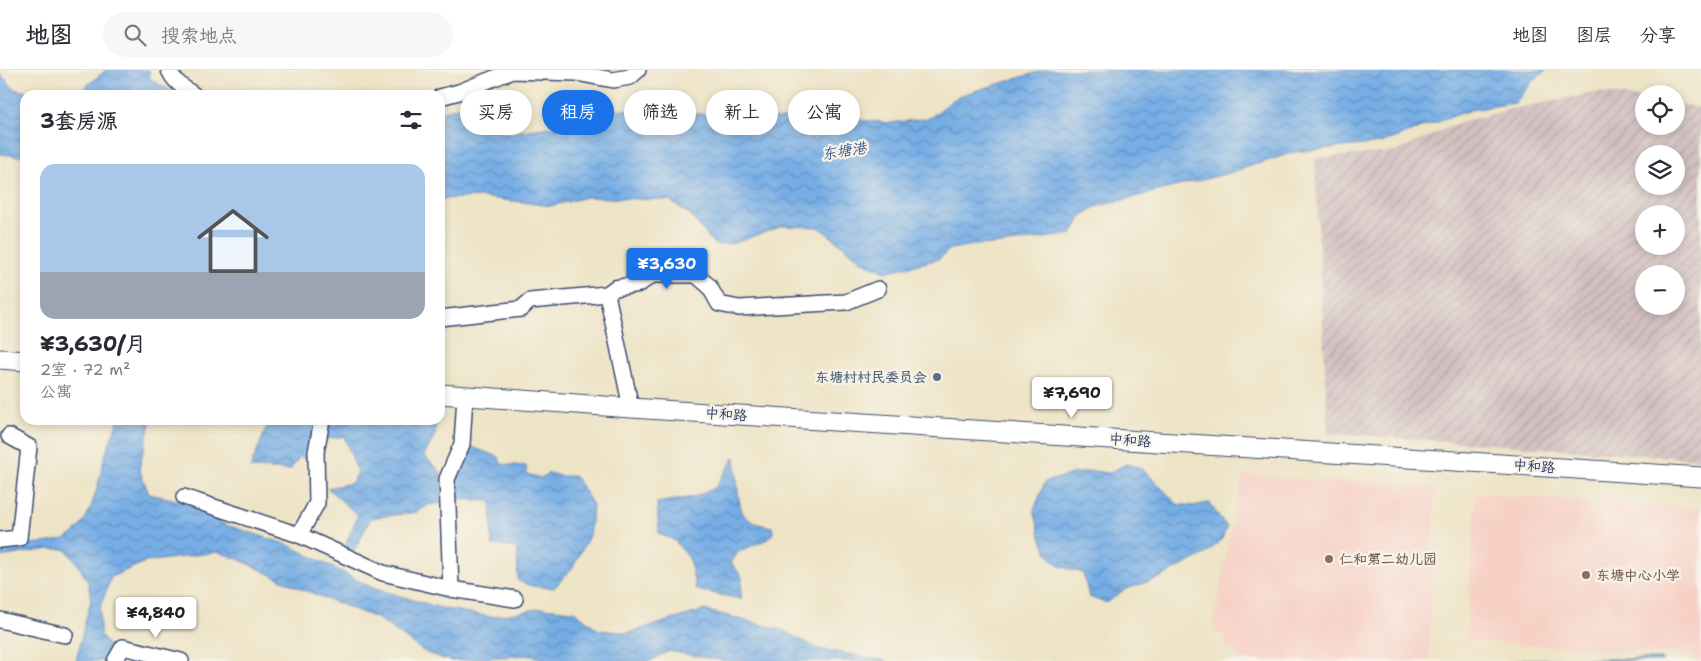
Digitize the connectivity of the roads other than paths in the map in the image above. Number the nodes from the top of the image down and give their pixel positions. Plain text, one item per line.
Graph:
1 (169, 70) edge
2 (638, 70) edge
3 (186, 90) edge
4 (445, 96) edge
5 (878, 289) dead end
6 (607, 294) junction
7 (445, 317) edge
8 (0, 359) edge
9 (20, 361) edge
10 (445, 394) edge
11 (465, 396) junction
12 (631, 408) junction
13 (321, 425) edge
14 (9, 436) dead end
15 (1701, 477) edge
16 (184, 498) dead end
17 (299, 535) junction
18 (0, 540) edge
19 (451, 589) junction
20 (515, 599) dead end
21 (0, 620) edge
22 (65, 635) dead end
23 (114, 661) edge
24 (181, 661) edge

1 - 3 street
2 - 4 street
5 - 6 street
6 - 7 street
6 - 12 street
8 - 9 street
10 - 11 street, 中和路
11 - 12 street, 中和路
11 - 19 street
12 - 15 street, 中和路
13 - 17 street
14 - 18 street
16 - 17 street
17 - 19 street
19 - 20 street
21 - 22 street
23 - 24 street

